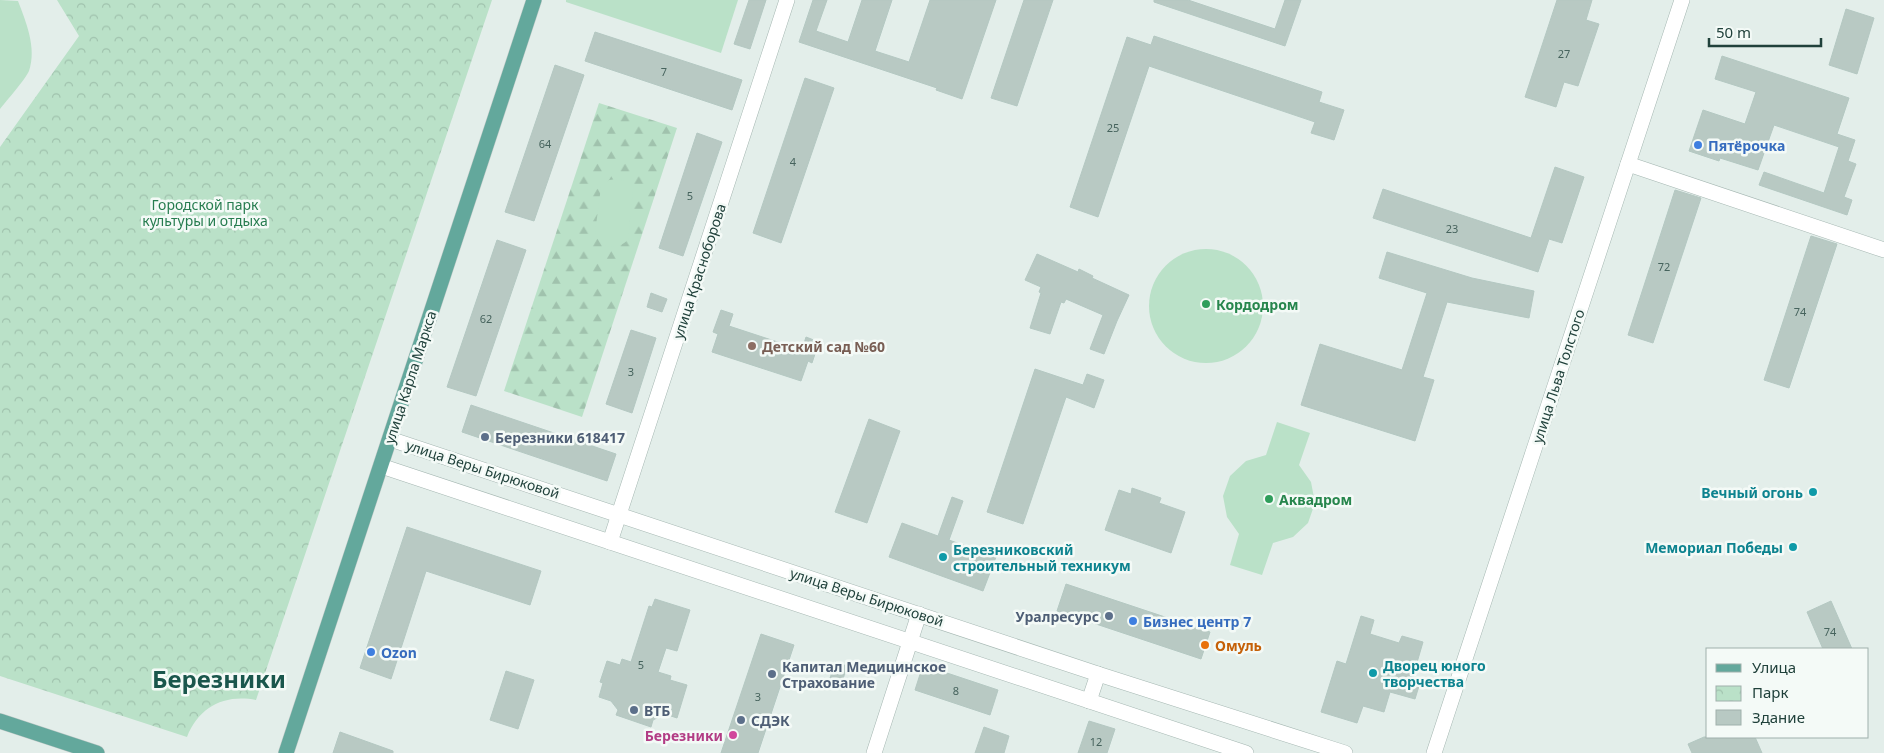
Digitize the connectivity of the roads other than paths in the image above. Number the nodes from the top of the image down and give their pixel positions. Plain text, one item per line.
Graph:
1 (534, 0) edge
2 (788, 0) edge
3 (1682, 0) edge
4 (1628, 164) junction
5 (1884, 250) edge
6 (390, 438) junction
7 (381, 466) junction
8 (619, 514) junction
9 (610, 542) junction
10 (919, 614) junction
11 (910, 642) junction
12 (1098, 674) junction
13 (1089, 701) junction
14 (0, 721) edge
15 (97, 753) edge
16 (286, 753) edge
17 (874, 753) edge
18 (1246, 753) edge
19 (1344, 753) edge
20 (1434, 753) edge

1 - 6 main road, улица Карла Маркса
2 - 8 street, улица Красноборова
3 - 4 street, улица Льва Толстого
4 - 5 street
4 - 20 street, улица Льва Толстого
6 - 7 main road, улица Карла Маркса
6 - 8 street, улица Веры Бирюковой
7 - 9 street, улица Веры Бирюковой
7 - 16 main road, улица Карла Маркса
8 - 9 street, улица Красноборова
8 - 10 street, улица Веры Бирюковой
9 - 11 street, улица Веры Бирюковой
10 - 11 street
10 - 12 street, улица Веры Бирюковой
11 - 13 street, улица Веры Бирюковой
11 - 17 street
12 - 13 street
12 - 19 street, улица Веры Бирюковой
13 - 18 street, улица Веры Бирюковой
14 - 15 main road

